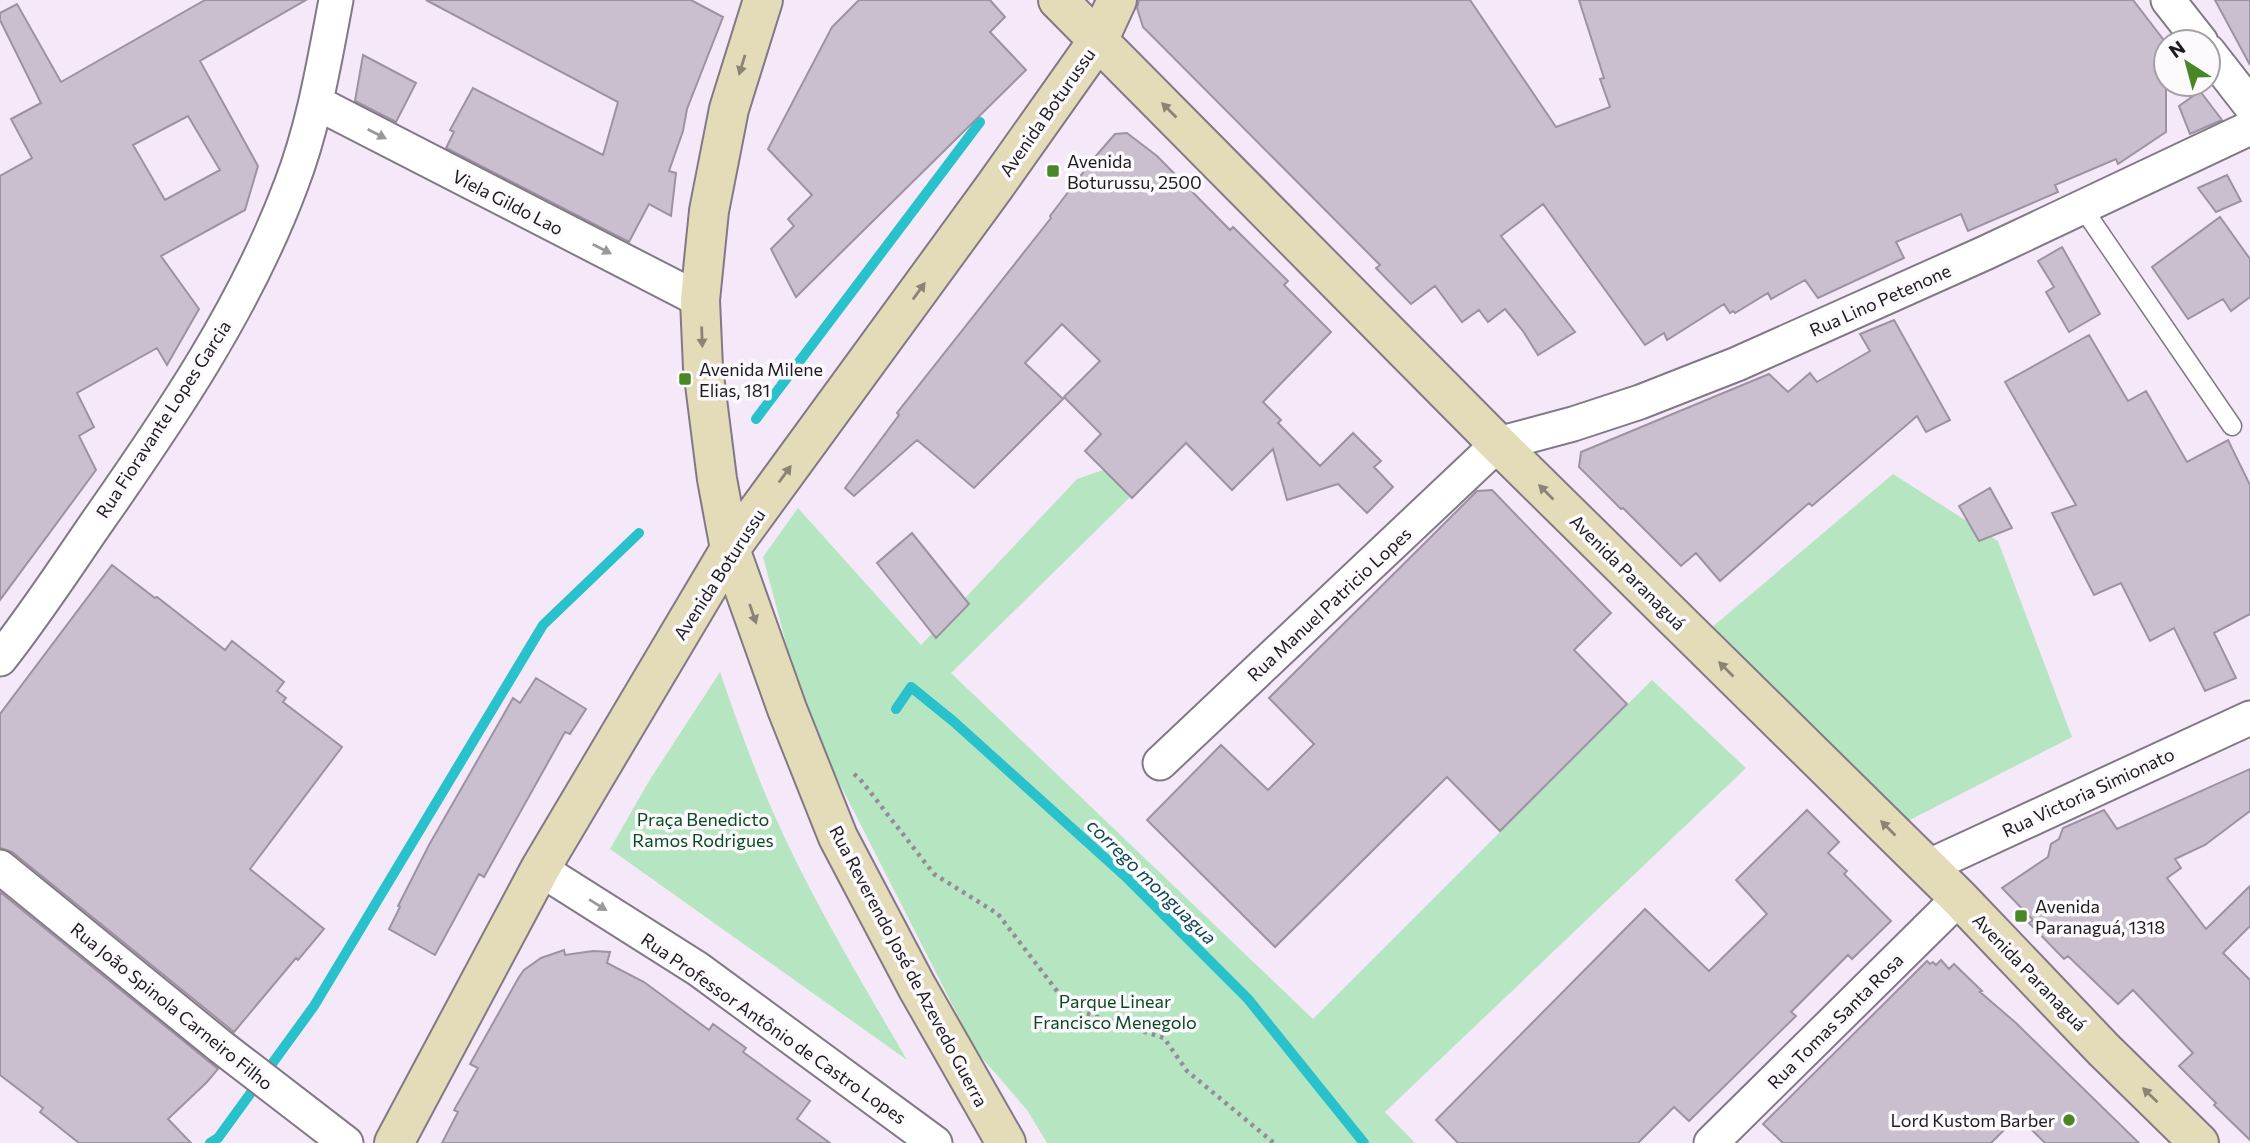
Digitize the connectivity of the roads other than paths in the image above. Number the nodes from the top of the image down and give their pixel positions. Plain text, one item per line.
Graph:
1 (336, 0) edge
2 (763, 0) edge
3 (1058, 0) edge
4 (1117, 0) edge
5 (2168, 0) edge
6 (2190, 28) edge
7 (1099, 39) junction
8 (2222, 69) edge
9 (317, 103) junction
10 (2250, 105) edge
11 (2250, 128) edge
12 (2082, 207) junction
13 (700, 300) junction
14 (2232, 426) dead end
15 (1498, 444) junction
16 (730, 549) junction
17 (0, 659) edge
18 (2250, 718) edge
19 (1160, 763) dead end
20 (0, 867) edge
21 (1927, 867) junction
22 (540, 869) junction
23 (1959, 898) junction
24 (326, 1133) edge
25 (394, 1143) edge
26 (935, 1143) edge
27 (1006, 1143) edge
28 (1711, 1143) edge
29 (2199, 1143) edge

1 - 9 street, Rua Fioravante Lopes Garcia
2 -> 13 main road, Rua Reverendo José de Azevedo Guerra
3 - 7 main road, Avenida Paranaguá
4 - 7 main road, Avenida Boturussu
5 - 6 street
15 -> 7 main road, Avenida Paranaguá
16 -> 7 main road, Avenida Boturussu
8 - 10 street
9 -> 13 street, Viela Gildo Lao
9 - 17 street, Rua Fioravante Lopes Garcia
11 - 12 street, Rua Lino Petenone
12 - 14 lane
12 - 15 street, Rua Lino Petenone
13 -> 16 main road, Rua Reverendo José de Azevedo Guerra
15 - 19 street, Rua Manuel Patricio Lopes
21 -> 15 main road, Avenida Paranaguá
16 - 22 main road, Avenida Boturussu
16 -> 27 main road, Rua Reverendo José de Azevedo Guerra
18 - 21 street, Rua Victoria Simionato
20 - 24 street, Rua João Spinola Carneiro Filho
21 - 23 main road, Avenida Paranaguá
22 - 25 main road, Avenida Boturussu
22 -> 26 street, Rua Professor Antônio de Castro Lopes
23 - 28 street, Rua Tomas Santa Rosa
29 -> 23 main road, Avenida Paranaguá

